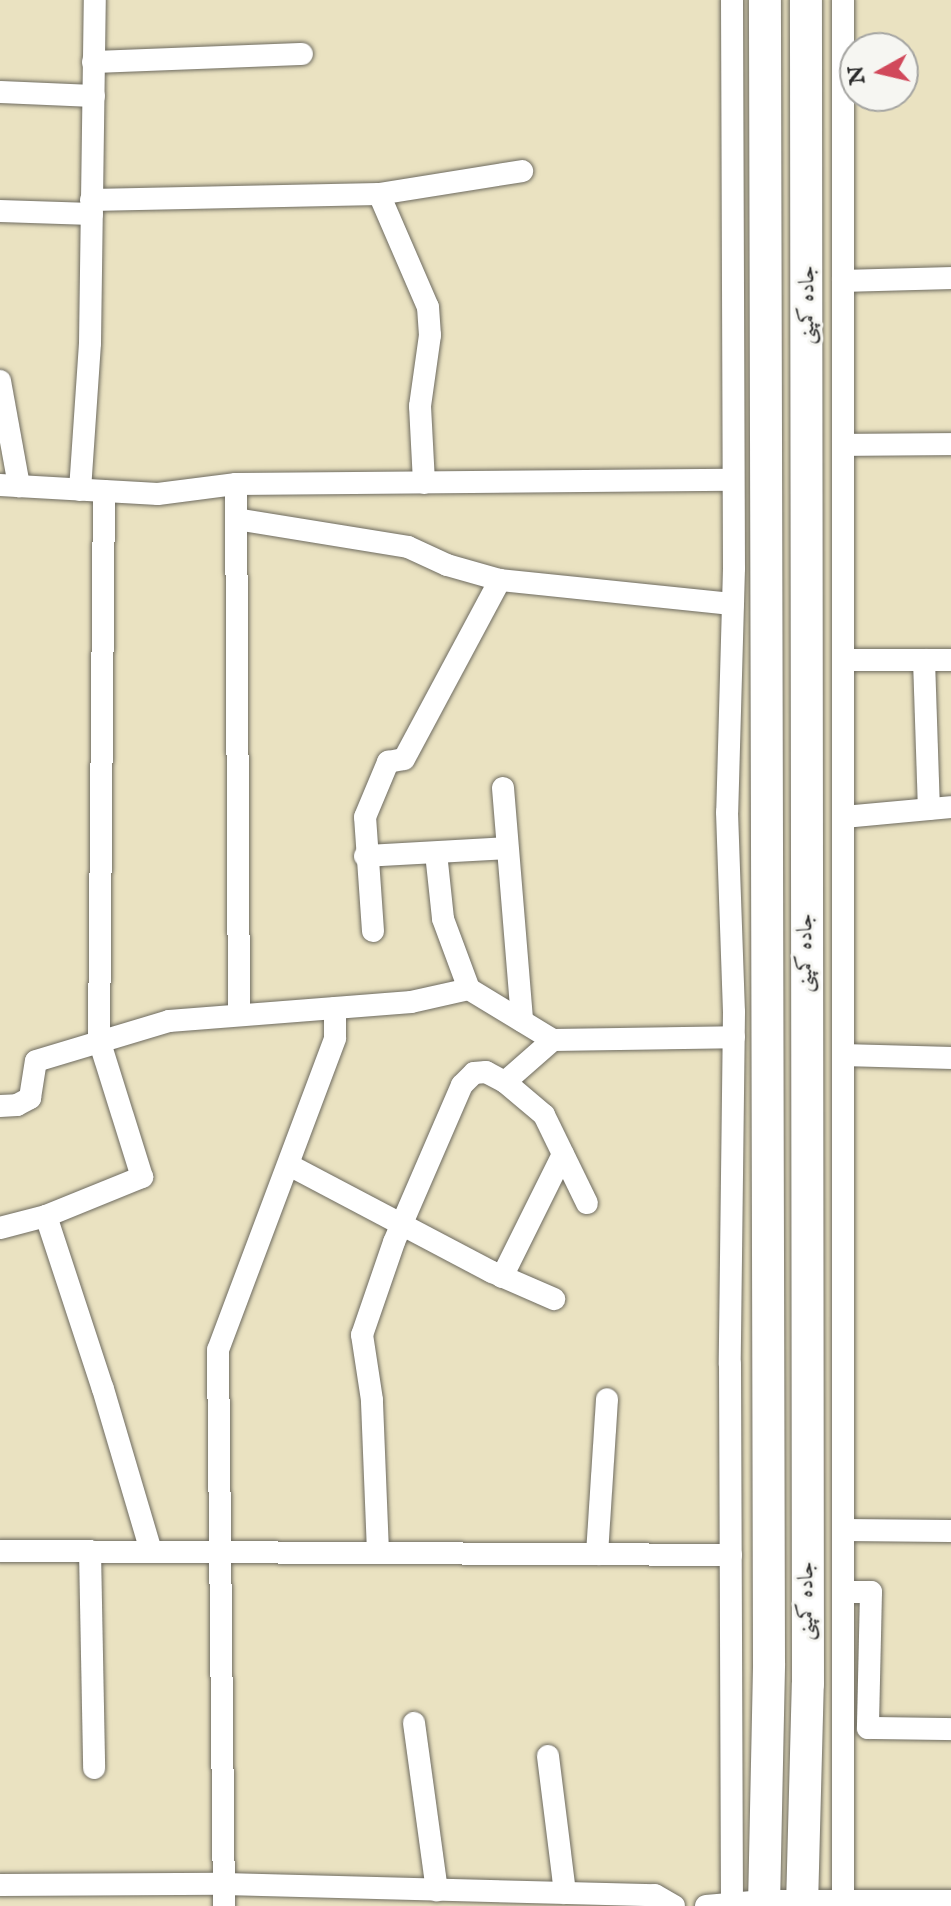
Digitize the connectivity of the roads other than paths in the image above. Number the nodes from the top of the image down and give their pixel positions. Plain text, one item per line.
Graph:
1 (95, 0) edge
2 (732, 0) edge
3 (765, 0) edge
4 (806, 0) edge
5 (843, 0) edge
6 (302, 54) dead end
7 (93, 62) junction
8 (0, 92) edge
9 (94, 96) junction
10 (522, 171) dead end
11 (379, 194) junction
12 (92, 207) junction
13 (0, 211) edge
14 (951, 278) edge
15 (843, 281) junction
16 (0, 381) edge
17 (951, 444) edge
18 (843, 445) junction
19 (732, 480) junction
20 (424, 483) junction
21 (236, 484) junction
22 (10, 486) edge
23 (80, 490) junction
24 (104, 491) junction
25 (236, 519) junction
26 (500, 580) junction
27 (733, 604) junction
28 (843, 660) junction
29 (924, 660) junction
30 (951, 660) edge
31 (503, 788) dead end
32 (940, 808) edge
33 (844, 817) junction
34 (507, 848) junction
35 (436, 853) junction
36 (365, 856) junction
37 (373, 931) dead end
38 (469, 989) junction
39 (335, 1008) junction
40 (239, 1014) junction
41 (522, 1021) junction
42 (734, 1037) junction
43 (99, 1040) junction
44 (553, 1040) junction
45 (844, 1055) junction
46 (951, 1058) edge
47 (505, 1082) junction
48 (0, 1106) edge
49 (563, 1154) junction
50 (289, 1165) junction
51 (587, 1203) dead end
52 (46, 1216) junction
53 (401, 1224) junction
54 (0, 1228) edge
55 (502, 1277) junction
56 (554, 1299) dead end
57 (607, 1399) dead end
58 (844, 1530) junction
59 (951, 1531) edge
60 (0, 1551) edge
61 (90, 1551) junction
62 (151, 1551) junction
63 (219, 1551) junction
64 (378, 1552) junction
65 (597, 1554) junction
66 (731, 1555) junction
67 (844, 1592) junction
68 (414, 1723) dead end
69 (951, 1729) edge
70 (548, 1756) dead end
71 (94, 1768) dead end
72 (0, 1885) edge
73 (437, 1890) junction
74 (565, 1893) junction
75 (224, 1895) edge
76 (951, 1901) edge
77 (764, 1903) edge
78 (802, 1904) edge
79 (843, 1904) edge
80 (732, 1905) edge
81 (674, 1906) edge
82 (706, 1906) edge

1 - 7 street
2 - 19 street
3 - 77 highway, جاده کمپنی
4 - 78 highway, جاده کمپنی
5 - 15 street
6 - 7 street
7 - 9 street
8 - 9 street
9 - 12 street
10 - 11 street
11 - 12 street
11 - 20 street
12 - 13 street
12 - 23 street
14 - 15 street
15 - 18 street
16 - 22 street
17 - 18 street
18 - 28 street
19 - 20 street
19 - 27 street
20 - 21 street
21 - 24 street
21 - 25 street
22 - 23 street
23 - 24 street
24 - 43 street
25 - 26 street
25 - 40 street
26 - 27 street
26 - 36 street
27 - 42 street
28 - 29 street
28 - 33 street
29 - 30 street
29 - 32 street
31 - 34 street
32 - 33 street
33 - 45 street
34 - 35 street
34 - 41 street
35 - 36 street
35 - 38 street
36 - 37 street
38 - 39 street
38 - 41 street
39 - 40 street
39 - 50 street
40 - 43 street
41 - 44 street
42 - 44 street
42 - 66 street
43 - 48 street
43 - 52 street
44 - 47 street
45 - 46 street
45 - 58 street
47 - 49 street
47 - 53 street
49 - 51 street
49 - 55 street
50 - 53 street
50 - 63 street
52 - 54 street
52 - 62 street
53 - 55 street
53 - 64 street
55 - 56 street
57 - 65 street
58 - 59 street
58 - 67 street
60 - 61 street
61 - 62 street
61 - 71 street
62 - 63 street
63 - 64 street
63 - 75 street
64 - 65 street
65 - 66 street
66 - 80 street
67 - 69 street
67 - 79 street
68 - 73 street
70 - 74 street
72 - 75 street
73 - 74 street
73 - 75 street
74 - 81 street
76 - 79 street
77 - 78 street
77 - 80 street
78 - 79 street
80 - 82 street

